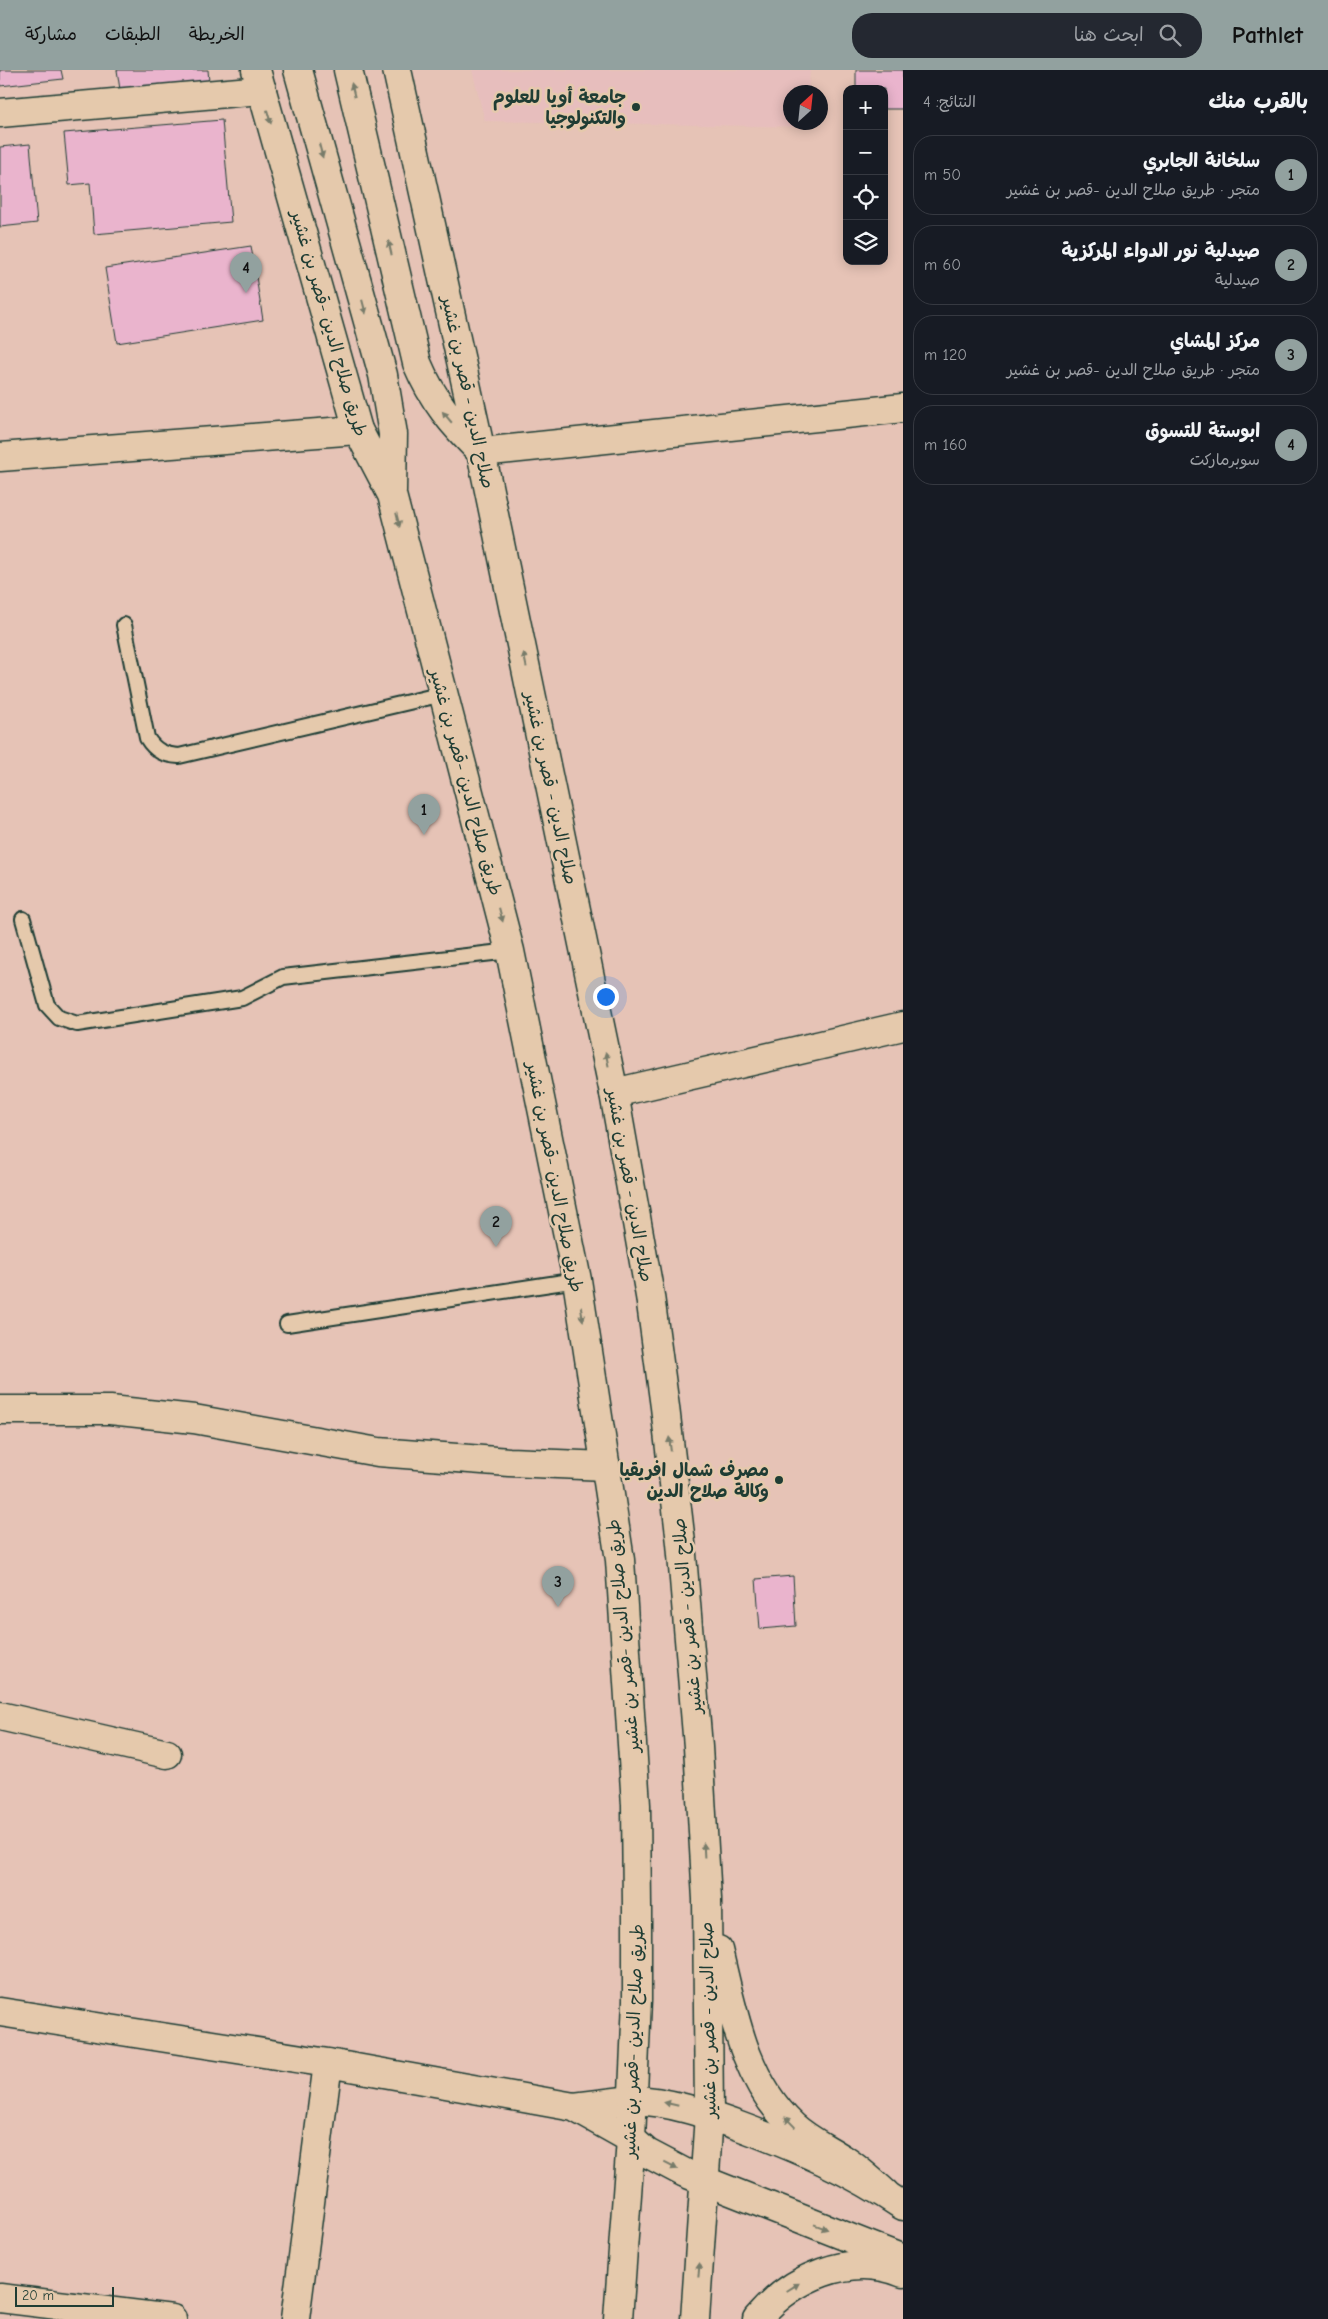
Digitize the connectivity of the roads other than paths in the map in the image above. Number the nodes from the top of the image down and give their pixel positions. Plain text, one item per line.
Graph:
1 (298, 70) edge
2 (348, 70) edge
3 (397, 70) edge
4 (259, 80) edge
5 (0, 113) edge
6 (903, 408) edge
7 (358, 430) junction
8 (481, 452) junction
9 (0, 457) edge
10 (392, 495) junction
11 (124, 625) dead end
12 (443, 694) junction
13 (23, 919) dead end
14 (510, 951) junction
15 (903, 1026) edge
16 (614, 1093) junction
17 (577, 1280) junction
18 (287, 1324) dead end
19 (0, 1410) edge
20 (606, 1466) junction
21 (0, 1716) edge
22 (167, 1754) dead end
23 (707, 1899) junction
24 (0, 2012) edge
25 (328, 2063) junction
26 (632, 2100) junction
27 (574, 2107) junction
28 (710, 2116) junction
29 (631, 2139) junction
30 (706, 2181) junction
31 (894, 2199) edge
32 (903, 2259) edge
33 (903, 2273) edge
34 (0, 2298) edge
35 (172, 2319) edge
36 (295, 2319) edge
37 (618, 2319) edge
38 (695, 2319) edge
39 (757, 2319) edge

1 -> 10 main road
8 -> 2 main road
3 - 8 main road, صلاح الدين - قصر بن غشير
4 - 5 main road
4 -> 7 main road, طريق صلاح الدين -قصر بن غشير
6 - 8 main road
7 - 9 main road
7 - 10 main road, طريق صلاح الدين -قصر بن غشير
16 -> 8 main road, صلاح الدين - قصر بن غشير
10 -> 12 main road, طريق صلاح الدين -قصر بن غشير
11 - 12 lane
12 -> 14 main road, طريق صلاح الدين -قصر بن غشير
13 - 14 lane
14 - 17 main road, طريق صلاح الدين -قصر بن غشير
15 - 16 main road
23 -> 16 main road, صلاح الدين - قصر بن غشير
17 - 18 lane
17 -> 20 main road, طريق صلاح الدين -قصر بن غشير
19 - 20 main road
20 - 26 main road, طريق صلاح الدين -قصر بن غشير
21 - 22 main road
23 - 28 main road, صلاح الدين - قصر بن غشير
31 -> 23 main road
24 - 25 main road
25 - 27 main road
25 - 36 main road
26 - 27 main road
28 -> 26 main road
26 - 29 main road, طريق صلاح الدين -قصر بن غشير
27 - 29 main road
28 - 30 main road, صلاح الدين - قصر بن غشير
28 - 31 main road
29 -> 30 main road
29 - 37 main road, طريق صلاح الدين -قصر بن غشير
30 -> 32 main road
38 -> 30 main road, صلاح الدين - قصر بن غشير
39 -> 33 main road
34 - 35 main road

